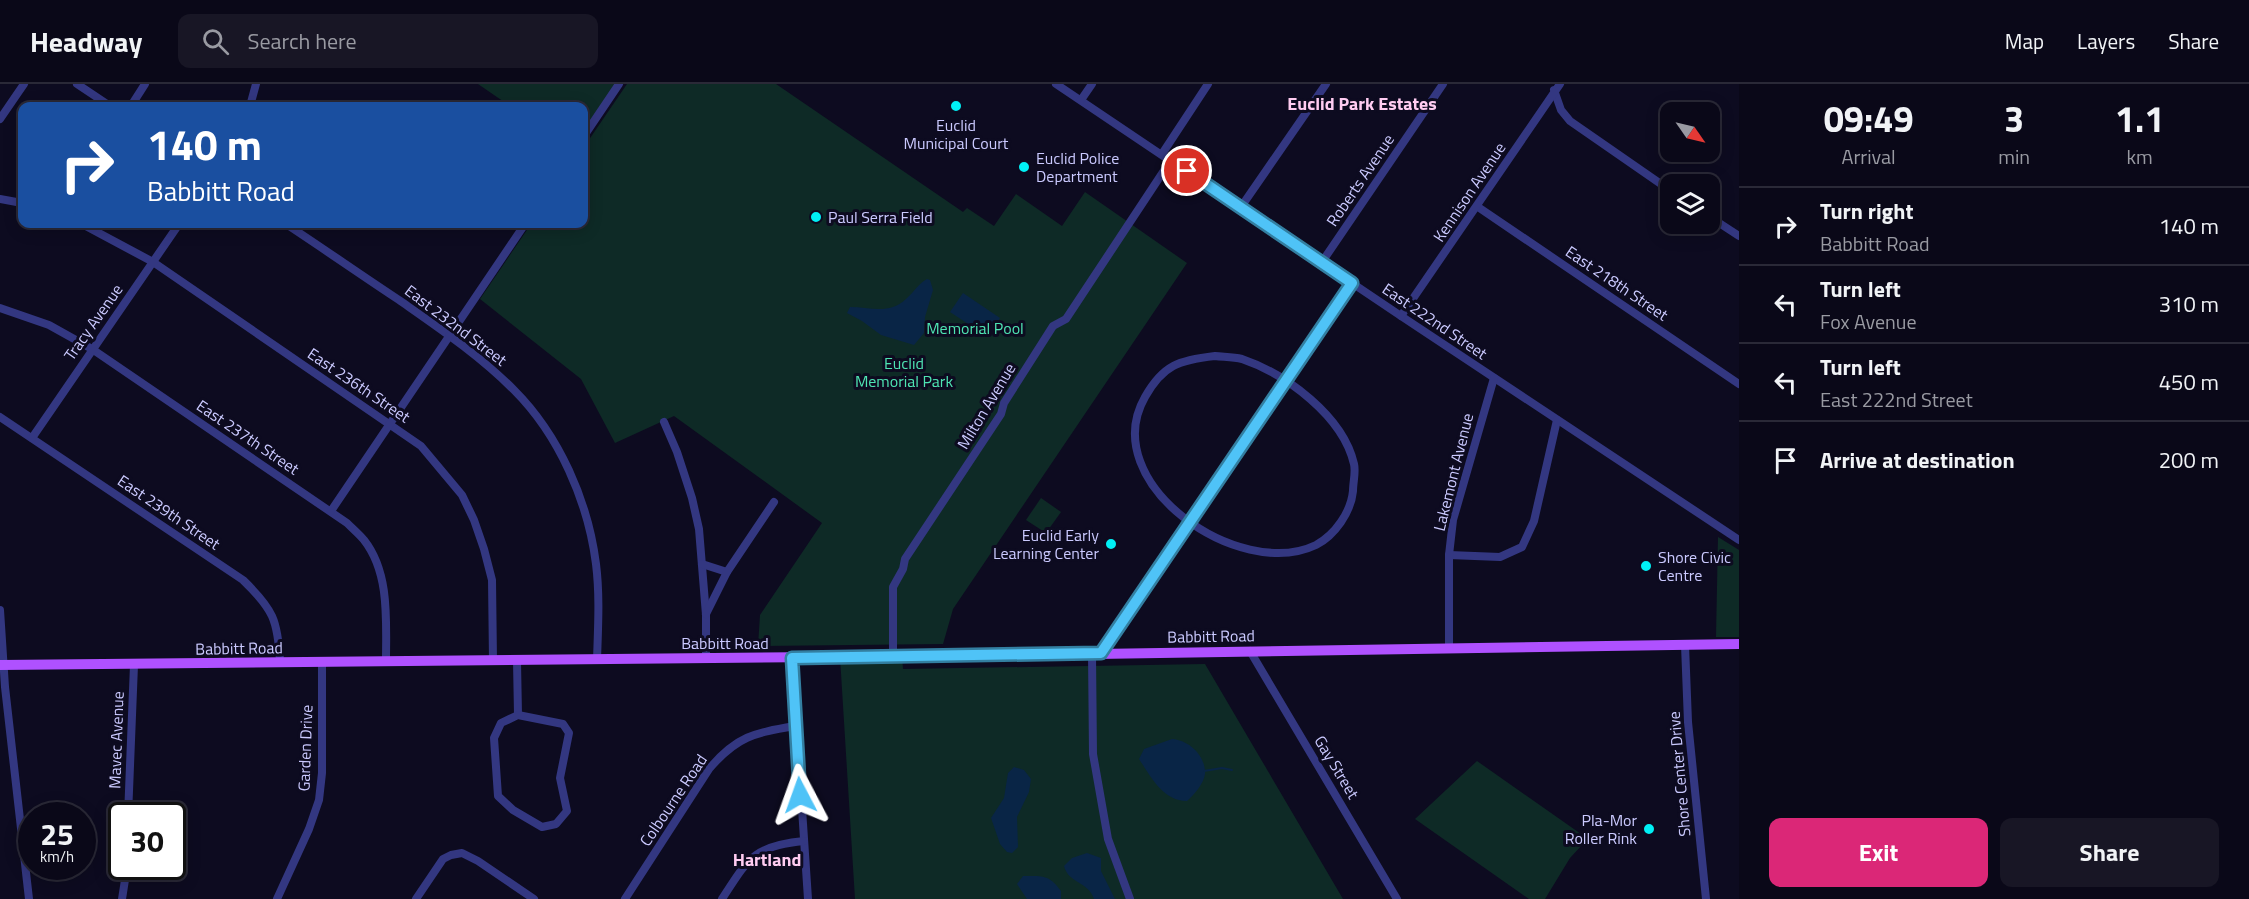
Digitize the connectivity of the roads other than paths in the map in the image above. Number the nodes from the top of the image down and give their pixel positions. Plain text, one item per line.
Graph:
1 (24, 84) edge
2 (77, 84) edge
3 (145, 84) edge
4 (256, 84) edge
5 (619, 84) edge
6 (1056, 84) edge
7 (1092, 84) edge
8 (1208, 84) edge
9 (1326, 84) edge
10 (1443, 84) edge
11 (1560, 84) edge
12 (1554, 88) edge
13 (1081, 100) junction
14 (104, 102) edge
15 (134, 102) edge
16 (251, 102) edge
17 (0, 119) edge
18 (588, 130) edge
19 (1162, 154) junction
20 (1171, 160) junction
21 (1660, 184) edge
22 (0, 200) edge
23 (18, 203) edge
24 (1241, 207) junction
25 (1478, 207) junction
26 (1720, 224) edge
27 (89, 228) edge
28 (176, 228) edge
29 (292, 228) edge
30 (522, 228) edge
31 (1739, 236) edge
32 (153, 262) junction
33 (1322, 262) junction
34 (1352, 283) junction
35 (0, 308) edge
36 (1401, 316) junction
37 (449, 335) junction
38 (92, 349) junction
39 (1494, 378) junction
40 (1287, 381) junction
41 (1739, 384) edge
42 (0, 417) edge
43 (1557, 420) junction
44 (664, 422) dead end
45 (390, 423) junction
46 (32, 438) junction
47 (774, 502) dead end
48 (331, 511) junction
49 (1192, 522) junction
50 (1739, 540) edge
51 (1449, 555) junction
52 (702, 564) junction
53 (726, 572) junction
54 (0, 611) edge
55 (706, 615) junction
56 (1739, 644) edge
57 (1685, 645) junction
58 (1449, 648) junction
59 (1250, 651) junction
60 (1097, 654) junction
61 (893, 655) junction
62 (706, 658) junction
63 (792, 658) junction
64 (597, 660) junction
65 (386, 661) junction
66 (493, 661) junction
67 (517, 661) junction
68 (280, 662) junction
69 (322, 662) junction
70 (2, 665) edge
71 (134, 665) junction
72 (0, 696) edge
73 (518, 715) junction
74 (9, 719) junction
75 (795, 726) junction
76 (129, 802) edge
77 (804, 841) junction
78 (125, 880) edge
79 (532, 898) edge
80 (30, 899) edge
81 (122, 899) edge
82 (277, 899) edge
83 (416, 899) edge
84 (625, 899) edge
85 (722, 899) edge
86 (808, 899) edge
87 (1130, 899) edge
88 (1397, 899) edge
89 (1706, 899) edge

1 - 17 street
2 - 14 street
3 - 15 street
4 - 16 street
5 - 18 street
6 - 13 street, East 222nd Street
7 - 13 street
8 - 19 street
9 - 24 street
10 - 33 street, Roberts Avenue
11 - 12 street, Kennison Avenue
12 - 21 street
12 - 25 street, Kennison Avenue
13 - 19 street, East 222nd Street
19 - 20 street, East 222nd Street
20 - 24 street, East 222nd Street
20 - 61 street, Milton Avenue
22 - 23 street
24 - 33 street, East 222nd Street
25 - 36 street, Kennison Avenue
25 - 41 street, East 218th Street
26 - 31 street
27 - 32 street, East 236th Street
28 - 32 street, Tracy Avenue
29 - 37 street, East 232nd Street
30 - 37 street
32 - 38 street, Tracy Avenue
32 - 45 street, East 236th Street
33 - 34 street, East 222nd Street
34 - 36 street, East 222nd Street
34 - 40 street
35 - 38 street, East 237th Street
36 - 39 street, East 222nd Street
37 - 45 street
37 - 64 street, East 232nd Street
38 - 46 street, Tracy Avenue
38 - 48 street, East 237th Street
39 - 43 street, East 222nd Street
39 - 51 street, Lakemont Avenue
40 - 49 street
40 - 49 street
40 - 49 street
42 - 46 street, East 239th Street
43 - 50 street, East 222nd Street
43 - 51 street
44 - 52 street
45 - 48 street
45 - 66 street, East 236th Street
46 - 68 street, East 239th Street
47 - 53 street
48 - 65 street, East 237th Street
49 - 60 street
51 - 58 street, Lakemont Avenue
52 - 53 street
52 - 55 street
53 - 55 street
54 - 70 street
55 - 62 street
56 - 57 main road, Babbitt Road
57 - 58 main road, Babbitt Road
57 - 89 street, Shore Center Drive
58 - 59 main road, Babbitt Road
59 - 60 main road, Babbitt Road
59 - 88 street, Gay Street
60 - 61 main road, Babbitt Road
60 - 87 street
61 - 63 main road, Babbitt Road
62 - 63 main road, Babbitt Road
62 - 64 main road, Babbitt Road
63 - 75 street
64 - 67 main road, Babbitt Road
65 - 66 main road, Babbitt Road
65 - 69 main road, Babbitt Road
66 - 67 main road, Babbitt Road
67 - 73 street
68 - 69 main road, Babbitt Road
68 - 71 main road, Babbitt Road
69 - 82 street, Garden Drive
70 - 71 main road, Babbitt Road
70 - 74 street
71 - 76 street, Mavec Avenue
72 - 74 street
73 - 73 street
74 - 80 street
75 - 77 street
75 - 84 street, Colbourne Road
77 - 85 street
77 - 86 street
78 - 81 street
79 - 83 street

